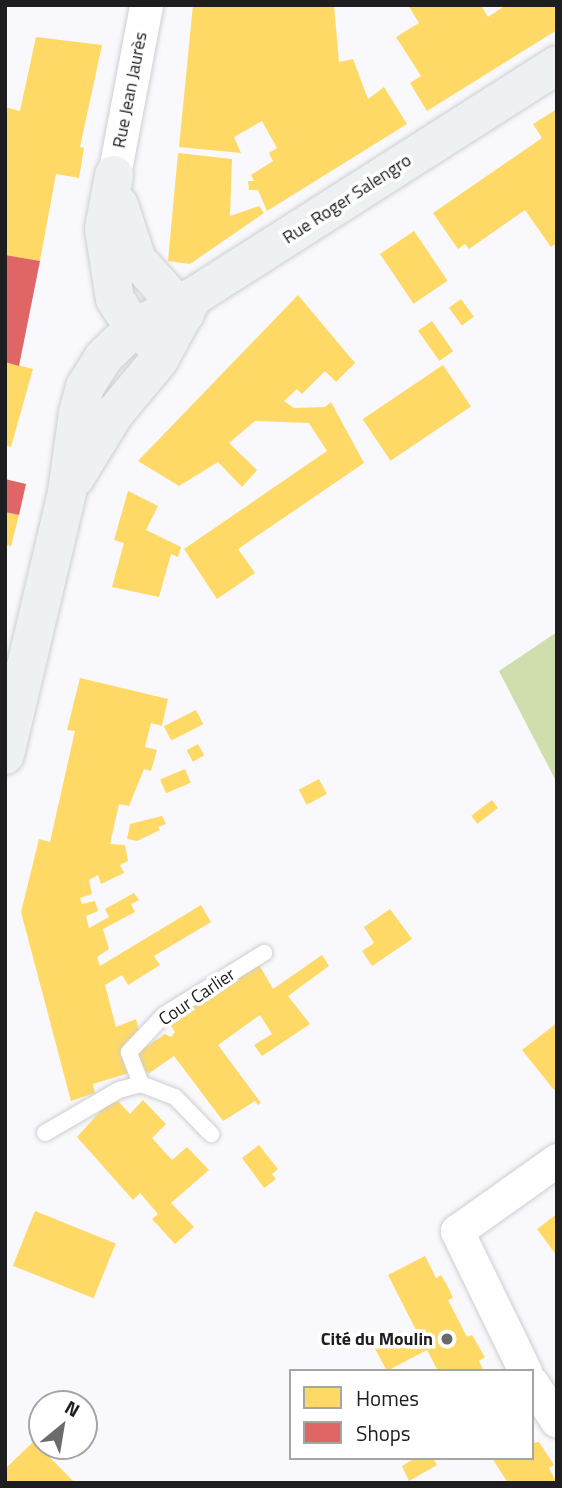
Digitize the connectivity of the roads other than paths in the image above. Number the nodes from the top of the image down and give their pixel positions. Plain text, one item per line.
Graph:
1 (145, 6) edge
2 (557, 65) edge
3 (114, 175) junction
4 (185, 305) junction
5 (134, 328) junction
6 (165, 350) junction
7 (67, 492) junction
8 (5, 755) edge
9 (264, 953) dead end
10 (141, 1084) junction
11 (45, 1133) dead end
12 (211, 1134) dead end
13 (557, 1160) edge
14 (524, 1369) edge
15 (534, 1386) edge
16 (557, 1421) edge

1 - 3 street, Rue Jean Jaurès
2 - 4 street, Rue Roger Salengro
3 - 4 street, Rue Jean Jaurès
3 - 5 street, Rue Jean Jaurès
4 - 5 street, Rue Roger Salengro
4 - 6 street
5 - 6 street, Rue Jean Jaurès
5 - 7 street
6 - 7 street
7 - 8 street
9 - 10 lane, Cour Carlier
10 - 11 lane
10 - 12 lane
13 - 14 street
15 - 16 street

